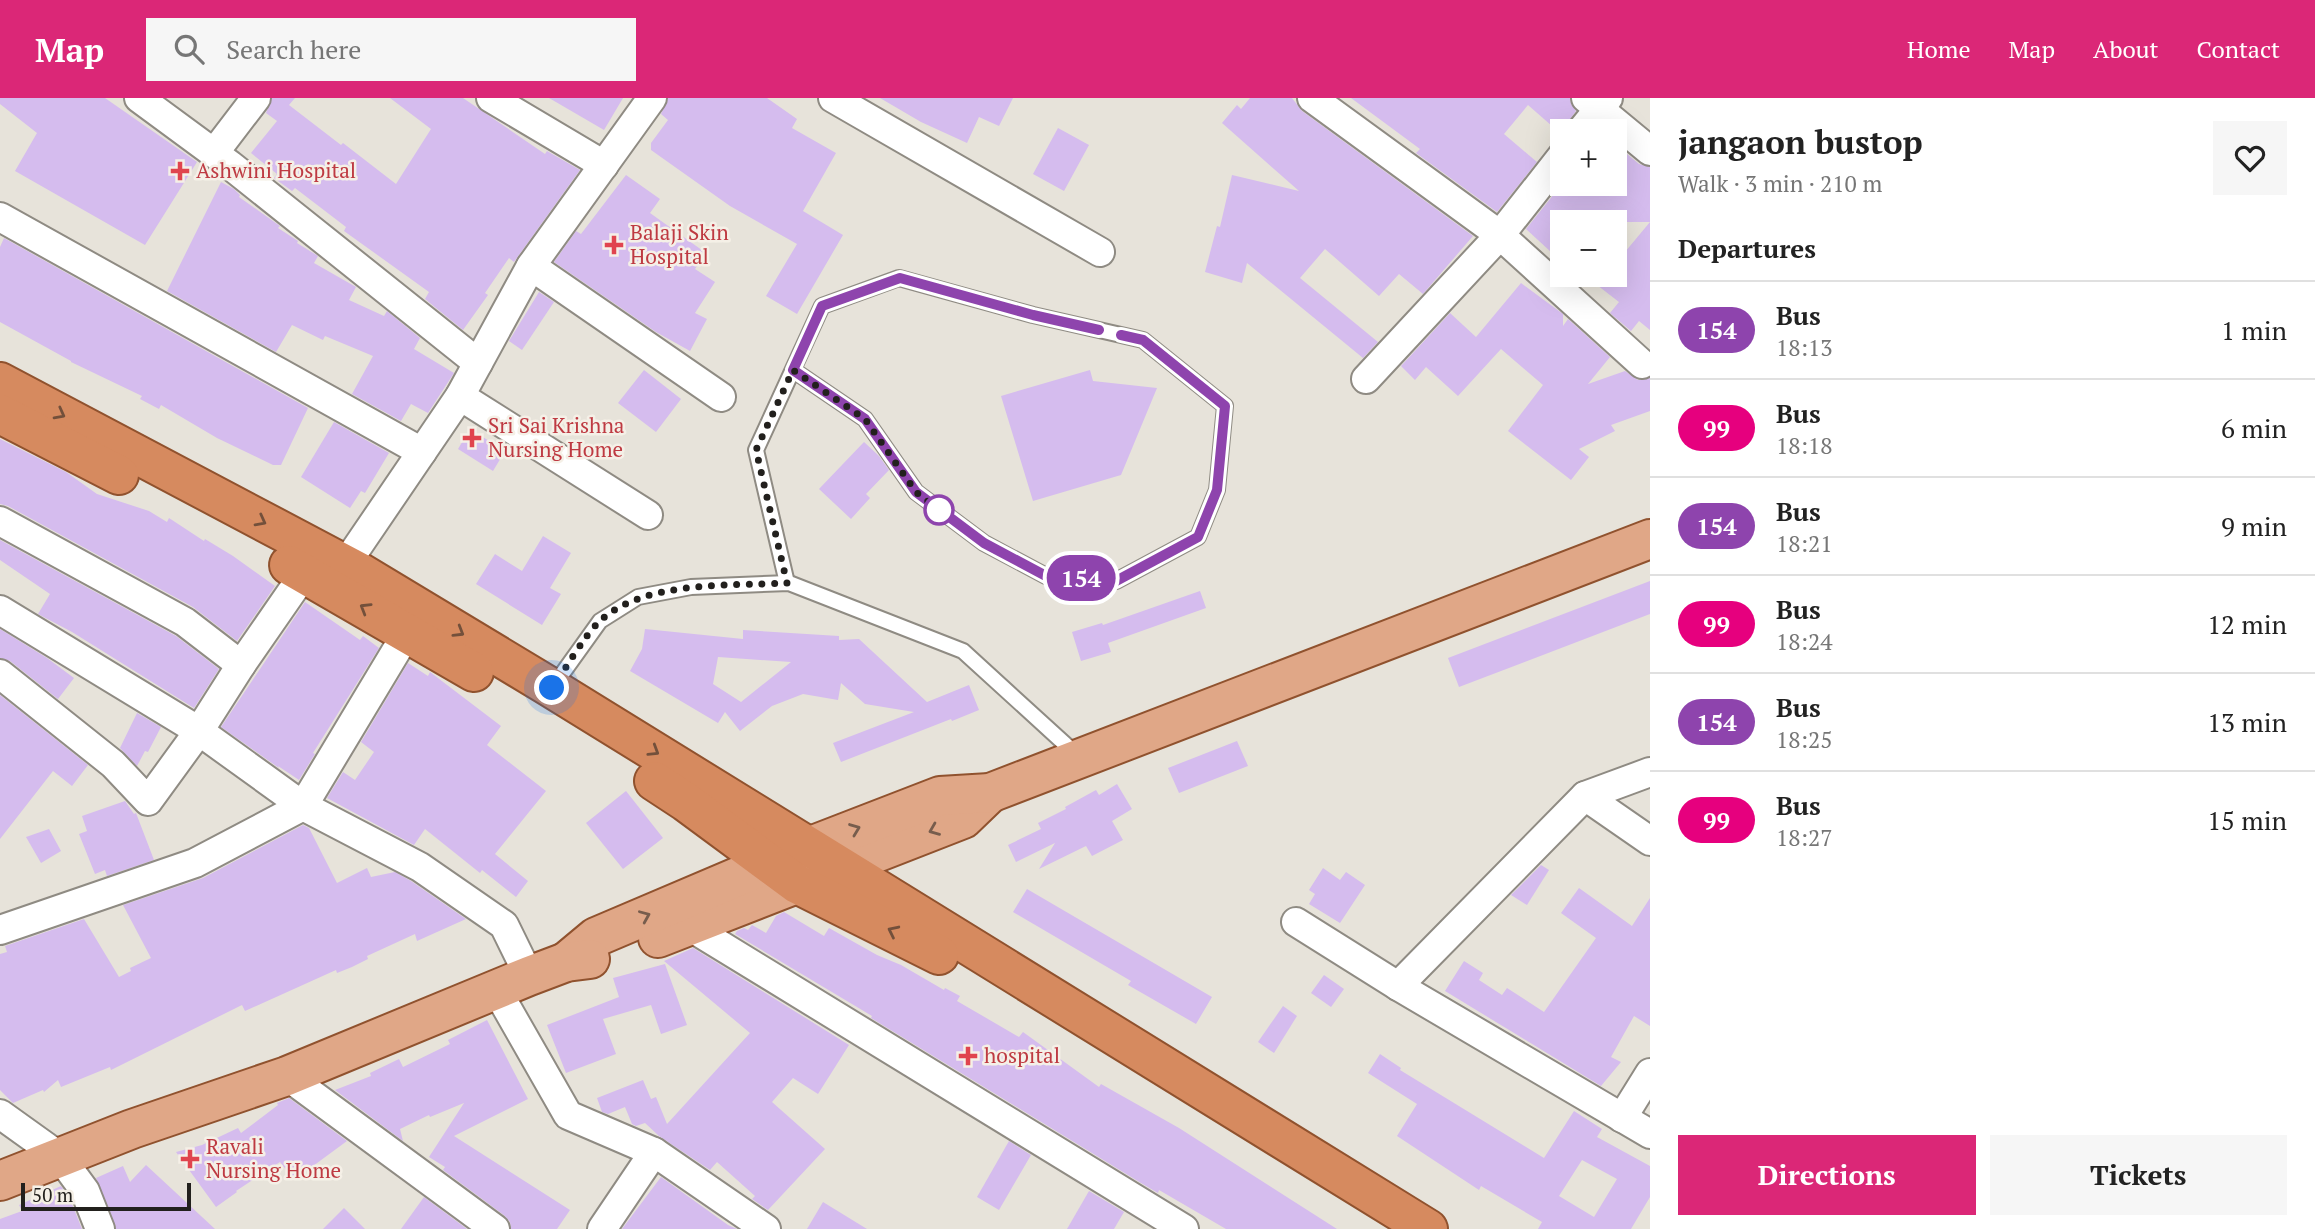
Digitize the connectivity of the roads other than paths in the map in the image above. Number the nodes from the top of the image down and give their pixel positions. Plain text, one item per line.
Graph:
1 (139, 98) edge
2 (256, 98) edge
3 (491, 98) edge
4 (652, 98) edge
5 (833, 98) edge
6 (1312, 98) edge
7 (1598, 102) edge
8 (1588, 119) edge
9 (1650, 151) edge
10 (214, 153) junction
11 (604, 165) junction
12 (1550, 172) edge
13 (0, 217) edge
14 (1500, 235) junction
15 (1100, 252) dead end
16 (531, 267) junction
17 (478, 363) junction
18 (1642, 364) dead end
19 (793, 370) junction
20 (1366, 379) dead end
21 (0, 382) edge
22 (460, 396) junction
23 (721, 397) dead end
24 (0, 414) edge
25 (422, 452) junction
26 (648, 515) dead end
27 (0, 521) edge
28 (1650, 539) edge
29 (345, 565) junction
30 (304, 574) junction
31 (787, 583) junction
32 (0, 610) edge
33 (407, 633) junction
34 (241, 665) junction
35 (0, 674) edge
36 (552, 688) junction
37 (199, 731) junction
38 (1080, 758) junction
39 (1650, 772) edge
40 (990, 793) junction
41 (1585, 796) junction
42 (303, 806) junction
43 (1650, 841) edge
44 (808, 847) junction
45 (840, 867) junction
46 (783, 873) junction
47 (1296, 922) dead end
48 (689, 926) junction
49 (0, 930) edge
50 (566, 962) junction
51 (513, 982) junction
52 (1398, 986) junction
53 (1650, 1073) edge
54 (287, 1076) junction
55 (0, 1114) edge
56 (1622, 1118) junction
57 (1650, 1134) edge
58 (654, 1152) junction
59 (60, 1157) junction
60 (0, 1181) edge
61 (100, 1229) edge
62 (495, 1229) edge
63 (602, 1229) edge
64 (766, 1229) edge
65 (1184, 1229) edge
66 (1394, 1229) edge
67 (1428, 1229) edge

1 - 10 street
2 - 10 street
3 - 11 street
4 - 11 street
5 - 15 street
6 - 14 street
7 - 8 street
7 - 9 street
10 - 17 street
11 - 16 street
12 - 14 street
13 - 25 street
14 - 18 street
14 - 20 street
16 - 17 street
16 - 23 street
17 - 22 street
19 - 19 lane
19 - 31 lane
21 -> 29 highway
22 - 25 street
22 - 26 street
24 - 30 highway
25 - 29 street
27 - 34 street
28 - 38 main road
29 -> 36 highway
33 -> 30 highway
30 - 34 street
31 - 36 lane
31 - 38 lane
32 - 37 street
33 - 42 street
33 - 46 highway
34 - 37 street
35 - 37 street
36 -> 44 highway
37 - 42 street
38 - 40 main road
39 - 41 street
44 -> 40 main road
40 -> 45 main road
41 - 43 street
41 - 52 street
42 - 49 street
42 - 51 street
44 - 45 highway
44 - 46 main road
45 - 46 main road
45 - 67 highway
46 - 48 main road
50 -> 46 main road
66 -> 46 highway
47 - 52 street
48 - 50 main road
48 - 65 street
50 - 51 main road
51 - 54 main road
51 - 58 street
52 - 56 street
53 - 56 street
54 - 59 main road
54 - 62 street
55 - 59 street
56 - 57 street
58 - 63 street
58 - 64 street
59 - 60 main road
59 - 61 street

